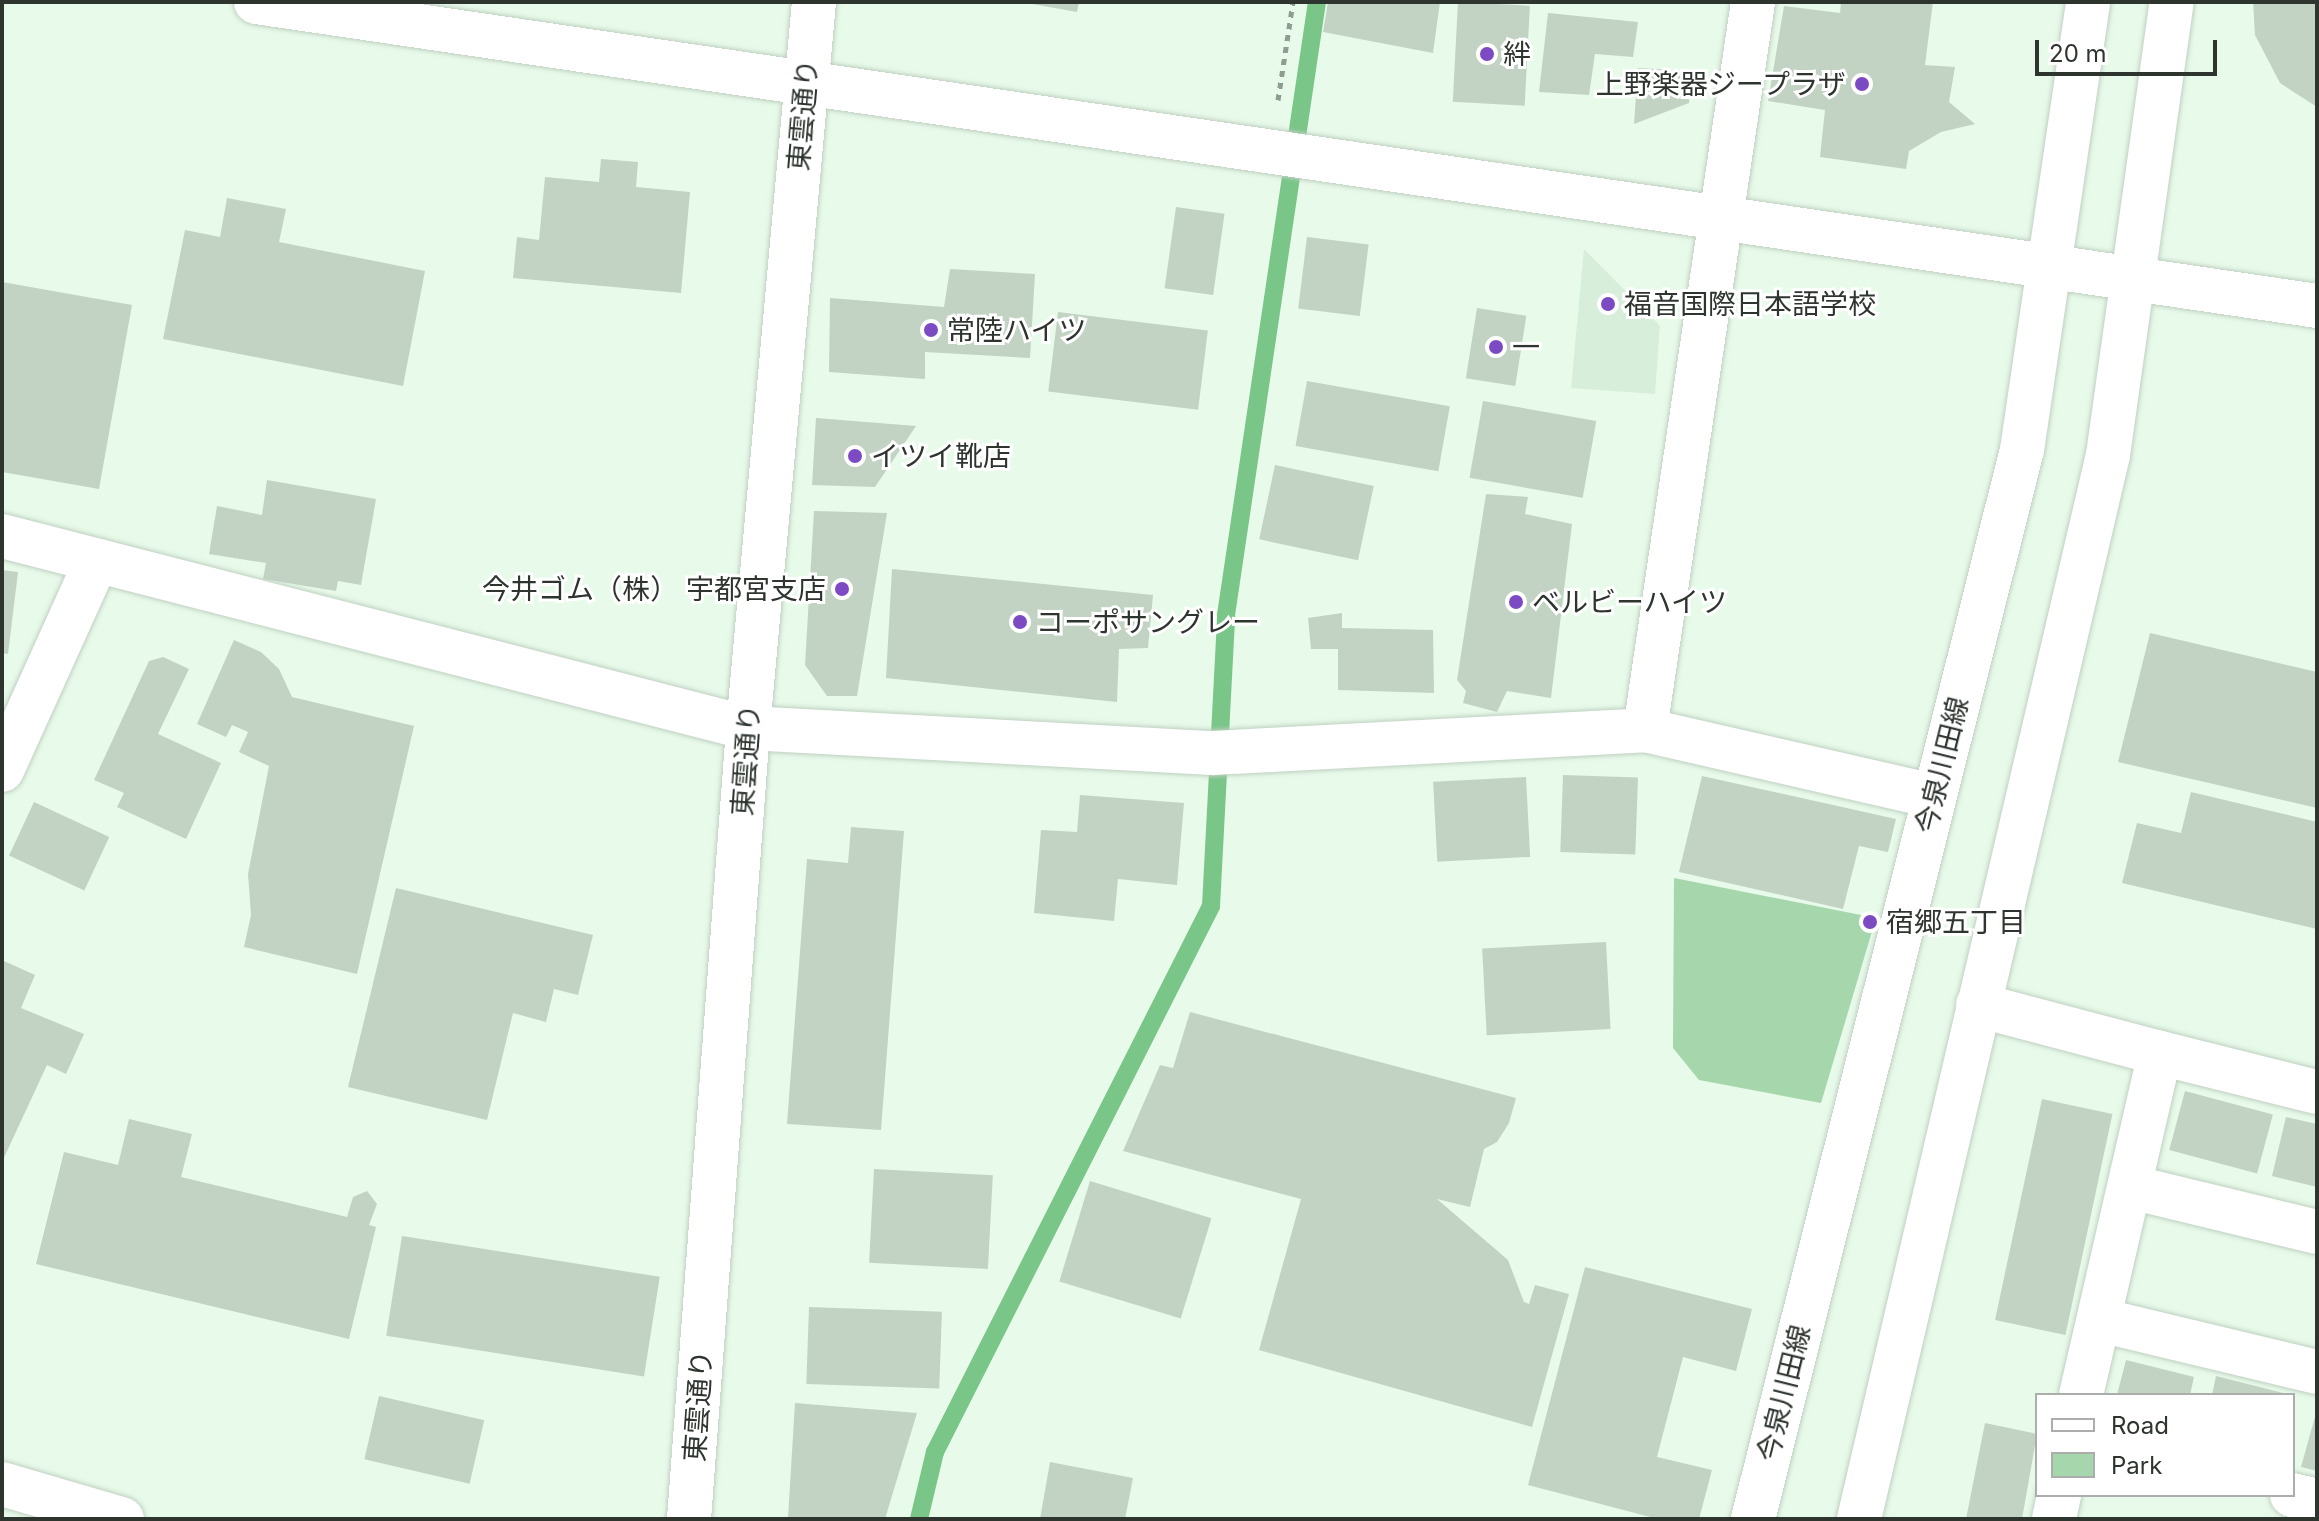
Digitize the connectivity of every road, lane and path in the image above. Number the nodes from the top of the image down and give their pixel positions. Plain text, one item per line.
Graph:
1 (256, 2) edge
2 (814, 2) edge
3 (1293, 2) edge
4 (1753, 2) edge
5 (2088, 2) edge
6 (2172, 2) edge
7 (382, 12) edge
8 (806, 85) junction
9 (1276, 114) dead end
10 (1722, 217) junction
11 (2053, 266) junction
12 (2137, 279) junction
13 (2317, 306) edge
14 (2, 536) edge
15 (97, 560) junction
16 (748, 728) junction
17 (1645, 730) junction
18 (2, 770) edge
19 (1934, 796) junction
20 (1978, 1005) junction
21 (2160, 1053) junction
22 (2317, 1092) edge
23 (2131, 1187) junction
24 (2317, 1232) edge
25 (2100, 1320) junction
26 (2317, 1372) edge
27 (2082, 1393) edge
28 (2, 1484) edge
29 (2295, 1496) edge
30 (2059, 1497) edge
31 (2317, 1501) edge
32 (122, 1519) edge
33 (689, 1519) edge
34 (1753, 1519) edge
35 (1859, 1519) edge
36 (2054, 1519) edge

1 - 7 street
2 - 8 street, 東雲通り
3 - 9 path
4 - 10 street
5 - 11 street, 今泉川田線
6 - 12 street
7 - 8 street
8 - 10 street
8 - 16 street, 東雲通り
10 - 11 street
10 - 17 street
11 - 12 street
11 - 19 street, 今泉川田線
12 - 13 street
12 - 20 street
14 - 15 street
15 - 16 street
15 - 18 street
16 - 17 street
16 - 33 street, 東雲通り
17 - 19 street
19 - 34 street, 今泉川田線
20 - 21 street
20 - 35 street
21 - 22 street
21 - 23 street
23 - 24 street
23 - 25 street
25 - 26 street
25 - 27 street
28 - 32 street
29 - 31 street
30 - 36 street

